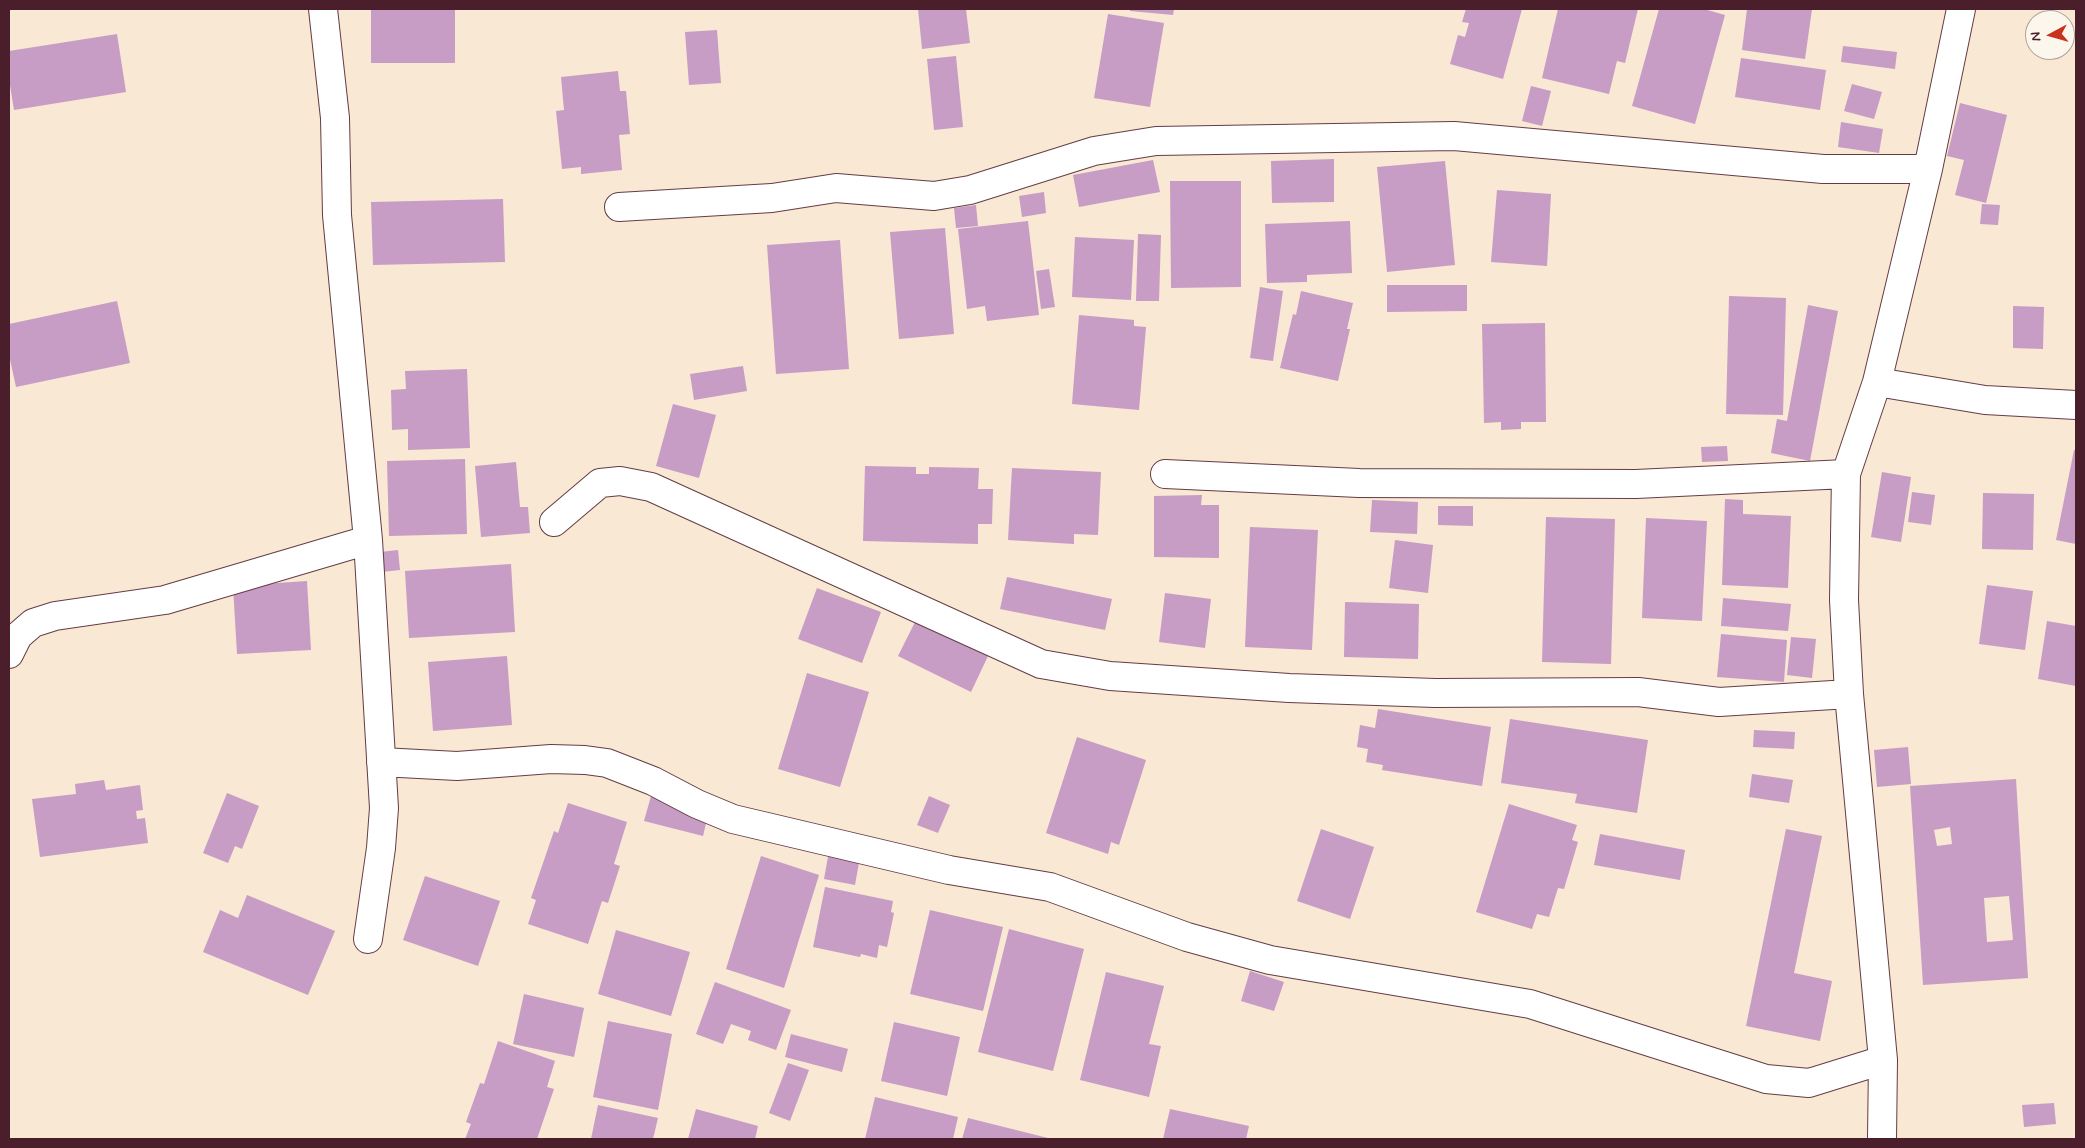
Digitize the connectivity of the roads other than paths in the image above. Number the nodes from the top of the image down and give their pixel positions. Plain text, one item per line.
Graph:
1 (323, 9) edge
2 (1961, 9) edge
3 (1928, 169) junction
4 (619, 207) dead end
5 (1878, 382) junction
6 (2076, 405) edge
7 (1165, 474) dead end
8 (1846, 474) junction
9 (554, 522) dead end
10 (368, 540) junction
11 (9, 654) edge
12 (1849, 694) junction
13 (380, 762) junction
14 (368, 939) dead end
15 (1884, 1060) junction
16 (1882, 1139) edge

1 - 10 street
2 - 3 street
3 - 4 street
3 - 5 street
5 - 6 street
5 - 8 street
7 - 8 street
8 - 12 street
9 - 12 street
10 - 11 street
10 - 13 street
12 - 15 street
13 - 14 street
13 - 15 street
15 - 16 street

